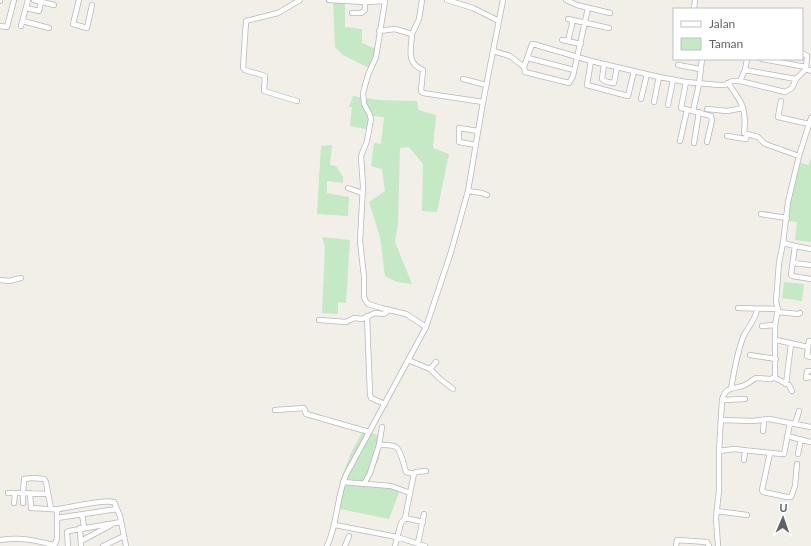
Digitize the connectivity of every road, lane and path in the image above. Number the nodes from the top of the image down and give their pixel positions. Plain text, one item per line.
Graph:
1 (14, 0) edge
2 (28, 0) edge
3 (34, 0) edge
4 (79, 0) edge
5 (300, 0) edge
6 (329, 0) edge
7 (422, 0) edge
8 (446, 0) edge
9 (503, 0) edge
10 (566, 0) edge
11 (385, 1) edge
12 (41, 2) junction
13 (365, 2) junction
14 (577, 3) edge
15 (54, 5) dead end
16 (92, 5) dead end
17 (26, 8) junction
18 (588, 8) junction
19 (352, 13) dead end
20 (610, 13) dead end
21 (499, 21) junction
22 (586, 23) junction
23 (0, 26) edge
24 (49, 28) dead end
25 (609, 28) dead end
26 (379, 32) junction
27 (412, 34) junction
28 (562, 40) dead end
29 (568, 41) junction
30 (580, 44) junction
31 (493, 52) junction
32 (803, 54) edge
33 (578, 57) junction
34 (528, 58) junction
35 (702, 60) edge
36 (747, 60) edge
37 (767, 60) edge
38 (591, 61) junction
39 (604, 64) junction
40 (678, 65) dead end
41 (524, 67) junction
42 (617, 67) junction
43 (700, 69) junction
44 (808, 69) edge
45 (574, 70) junction
46 (745, 70) junction
47 (634, 71) junction
48 (647, 74) junction
49 (660, 77) junction
50 (463, 79) dead end
51 (796, 79) junction
52 (673, 80) junction
53 (740, 81) junction
54 (686, 82) junction
55 (728, 83) junction
56 (700, 84) junction
57 (486, 85) junction
58 (641, 99) dead end
59 (297, 101) dead end
60 (781, 101) dead end
61 (483, 102) junction
62 (654, 102) dead end
63 (668, 105) dead end
64 (743, 108) junction
65 (707, 109) dead end
66 (687, 110) junction
67 (693, 111) junction
68 (699, 112) junction
69 (811, 118) edge
70 (809, 124) junction
71 (478, 131) junction
72 (747, 134) junction
73 (727, 136) dead end
74 (680, 141) dead end
75 (707, 142) dead end
76 (694, 143) dead end
77 (476, 145) junction
78 (799, 156) junction
79 (348, 188) dead end
80 (468, 191) junction
81 (362, 193) junction
82 (486, 195) dead end
83 (761, 214) dead end
84 (787, 218) junction
85 (783, 243) junction
86 (795, 246) junction
87 (811, 249) edge
88 (793, 263) junction
89 (811, 264) edge
90 (21, 278) dead end
91 (811, 279) edge
92 (0, 280) edge
93 (738, 308) dead end
94 (389, 310) junction
95 (757, 310) junction
96 (778, 311) junction
97 (800, 313) dead end
98 (367, 316) junction
99 (319, 320) dead end
100 (775, 325) junction
101 (762, 326) dead end
102 (426, 327) junction
103 (776, 340) junction
104 (811, 341) edge
105 (791, 344) junction
106 (808, 347) junction
107 (750, 355) dead end
108 (811, 357) edge
109 (776, 359) junction
110 (408, 360) junction
111 (436, 362) dead end
112 (430, 370) junction
113 (811, 371) edge
114 (811, 377) edge
115 (775, 378) junction
116 (786, 384) junction
117 (453, 389) dead end
118 (732, 389) junction
119 (792, 391) dead end
120 (745, 399) dead end
121 (722, 400) junction
122 (384, 404) junction
123 (275, 410) dead end
124 (799, 411) dead end
125 (721, 420) junction
126 (764, 421) junction
127 (790, 423) junction
128 (796, 424) junction
129 (811, 425) edge
130 (382, 427) dead end
131 (369, 432) junction
132 (763, 432) dead end
133 (787, 436) junction
134 (800, 439) junction
135 (810, 442) edge
136 (379, 445) junction
137 (745, 450) junction
138 (719, 451) junction
139 (770, 452) junction
140 (798, 454) dead end
141 (744, 460) dead end
142 (797, 464) dead end
143 (426, 471) dead end
144 (414, 474) junction
145 (343, 482) junction
146 (364, 484) junction
147 (8, 493) dead end
148 (15, 493) junction
149 (23, 493) junction
150 (30, 493) junction
151 (410, 493) junction
152 (48, 494) junction
153 (14, 503) dead end
154 (23, 504) dead end
155 (51, 508) junction
156 (57, 509) junction
157 (117, 509) junction
158 (717, 511) junction
159 (82, 514) junction
160 (424, 514) dead end
161 (747, 515) dead end
162 (57, 518) junction
163 (405, 518) junction
164 (121, 522) junction
165 (423, 522) junction
166 (114, 523) junction
167 (335, 525) junction
168 (82, 528) junction
169 (124, 536) junction
170 (349, 536) dead end
171 (397, 537) junction
172 (0, 540) edge
173 (81, 543) edge
174 (418, 543) junction
175 (54, 546) edge
176 (68, 546) edge
177 (103, 546) edge
178 (126, 546) edge
179 (327, 546) edge
180 (345, 546) edge
181 (395, 546) edge
182 (425, 546) edge
183 (676, 546) edge
184 (709, 546) edge
185 (718, 546) edge

1 - 23 street
2 - 17 street
3 - 12 street
4 - 16 street
5 - 59 street
6 - 13 street
7 - 27 street
8 - 21 street
9 - 21 street
10 - 14 street
11 - 13 street
11 - 26 street
12 - 15 street
12 - 17 street
13 - 19 street
14 - 18 street
17 - 24 street
18 - 20 street
18 - 22 street
21 - 31 street
22 - 25 street
22 - 29 street
22 - 30 street
26 - 27 street
26 - 81 street
27 - 61 street
28 - 29 street
29 - 30 street
30 - 33 street
31 - 41 street
31 - 57 street
32 - 44 street
33 - 34 street
33 - 38 street
33 - 45 street
34 - 41 street
34 - 45 street
35 - 43 street
36 - 46 street
37 - 44 street
38 - 39 street
38 - 47 street
39 - 42 street
39 - 42 street
40 - 43 street
41 - 45 street
42 - 47 street
43 - 56 street
44 - 51 street
46 - 51 street
46 - 53 street
47 - 48 street
48 - 49 street
48 - 58 street
49 - 52 street
49 - 62 street
50 - 57 street
51 - 53 street
52 - 54 street
52 - 63 street
53 - 55 street
54 - 56 street
54 - 66 street
55 - 56 street
55 - 64 street
56 - 67 street
57 - 61 street
60 - 70 street
61 - 71 street
64 - 65 street
64 - 72 street
66 - 67 street
66 - 74 street
67 - 68 street
68 - 75 street
68 - 76 street
69 - 70 street
70 - 78 street
71 - 77 street
71 - 77 street
72 - 73 street
72 - 78 street
77 - 80 street
78 - 84 street
79 - 81 street
80 - 82 street
80 - 102 street
81 - 94 street
83 - 84 street
84 - 85 street
85 - 86 street
85 - 96 street
86 - 87 street
86 - 88 street
88 - 89 street
88 - 91 street
90 - 92 street
93 - 95 street
94 - 98 street
94 - 102 street
95 - 96 street
95 - 118 street
96 - 97 street
96 - 100 street
98 - 99 street
98 - 122 street
100 - 101 street
100 - 103 street
102 - 110 street
103 - 105 street
103 - 109 street
104 - 106 street
105 - 106 street
105 - 116 street
106 - 108 street
107 - 109 street
109 - 115 street
110 - 112 street
110 - 122 street
111 - 112 street
112 - 117 street
113 - 114 street
115 - 116 street
115 - 118 street
116 - 119 street
118 - 121 street
120 - 121 street
121 - 125 street
122 - 131 street
123 - 131 street
124 - 128 street
125 - 126 street
125 - 138 street
126 - 127 street
126 - 132 street
127 - 128 street
127 - 133 street
128 - 129 street
130 - 136 street
131 - 145 street
133 - 134 street
133 - 139 street
134 - 135 street
134 - 140 street
136 - 144 street
136 - 146 street
137 - 138 street
137 - 139 street
137 - 141 street
138 - 158 street
139 - 142 street
143 - 144 street
144 - 151 street
145 - 146 street
145 - 167 street
146 - 151 street
147 - 148 street
148 - 149 street
148 - 153 street
149 - 150 street
149 - 152 street
149 - 154 street
150 - 152 street
150 - 155 street
151 - 163 street
152 - 155 street
155 - 156 street
156 - 157 street
156 - 162 street
157 - 159 street
157 - 164 street
158 - 161 street
158 - 185 street
159 - 162 street
159 - 168 street
160 - 165 street
162 - 175 street
163 - 165 street
163 - 171 street
164 - 166 street
164 - 169 street
165 - 174 street
166 - 168 street
166 - 173 street
167 - 171 street
167 - 179 street
168 - 173 street
168 - 176 street
169 - 177 street
169 - 178 street
170 - 180 street
171 - 174 street
171 - 181 street
172 - 175 street
174 - 182 street
183 - 184 street

